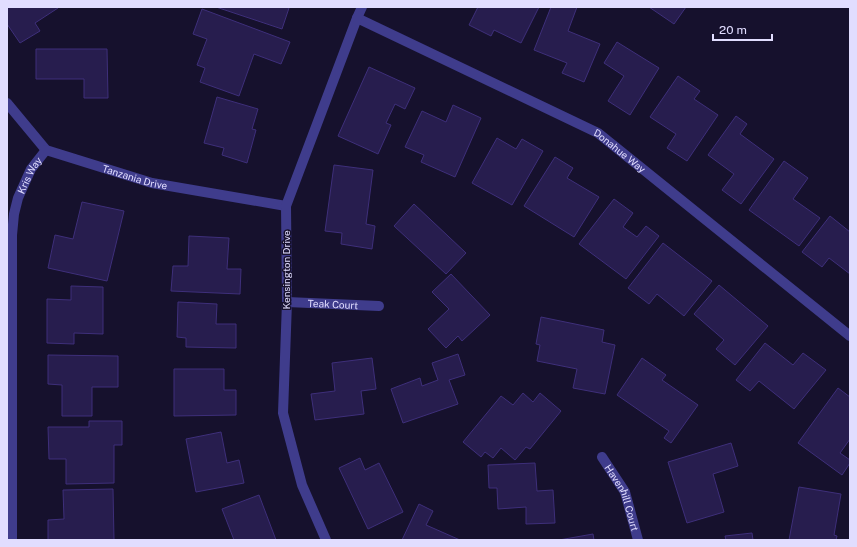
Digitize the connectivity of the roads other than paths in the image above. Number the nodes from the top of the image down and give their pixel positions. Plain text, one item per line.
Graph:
1 (362, 7) edge
2 (357, 18) junction
3 (7, 103) edge
4 (46, 150) junction
5 (286, 206) junction
6 (287, 302) junction
7 (379, 306) dead end
8 (850, 336) edge
9 (602, 457) dead end
10 (12, 540) edge
11 (326, 540) edge
12 (638, 540) edge

1 - 2 street, Kensington Drive
2 - 5 street, Kensington Drive
2 - 8 street, Donahue Way
3 - 4 street
4 - 5 street, Tanzania Drive
4 - 10 street, Kris Way
5 - 6 street, Kensington Drive
6 - 7 street, Teak Court
6 - 11 street, Kensington Drive
9 - 12 street, Havenhill Court

